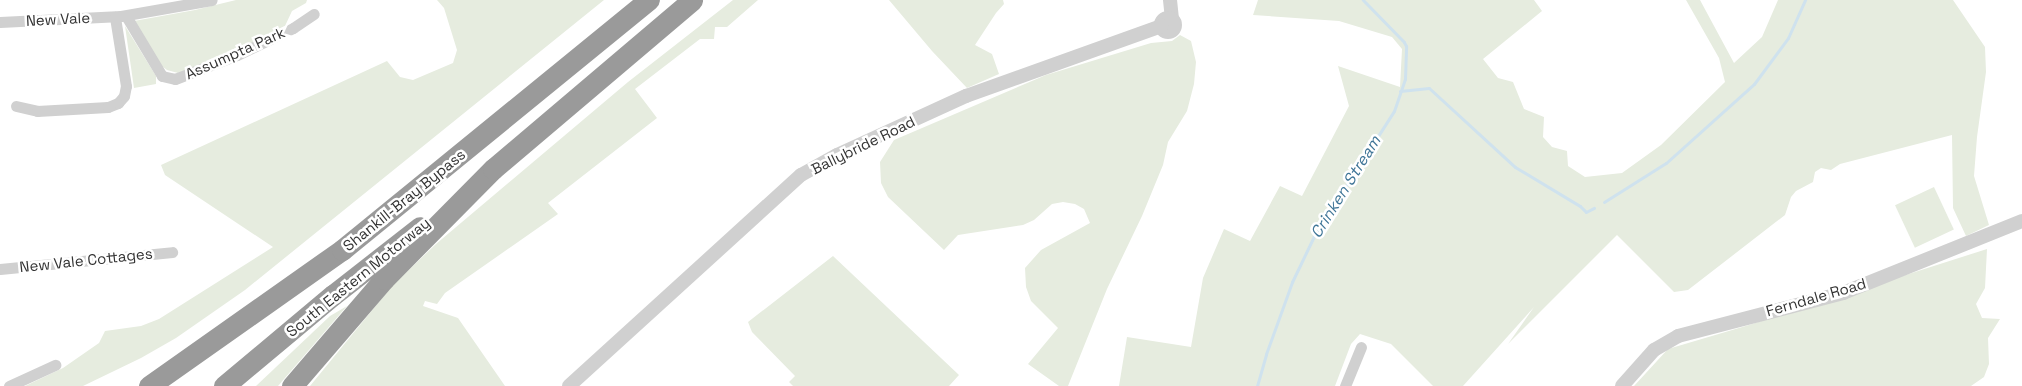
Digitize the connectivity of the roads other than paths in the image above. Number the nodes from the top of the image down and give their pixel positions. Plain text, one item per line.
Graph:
1 (212, 0) edge
2 (649, 0) edge
3 (692, 0) edge
4 (1170, 0) edge
5 (314, 14) dead end
6 (121, 16) junction
7 (0, 22) edge
8 (16, 106) dead end
9 (493, 169) junction
10 (2022, 221) edge
11 (342, 250) junction
12 (172, 252) dead end
13 (0, 269) edge
14 (1361, 347) dead end
15 (55, 365) dead end
16 (9, 386) edge
17 (149, 386) edge
18 (176, 386) edge
19 (224, 386) edge
20 (292, 386) edge
21 (569, 386) edge
22 (1345, 386) edge
23 (1622, 386) edge

1 - 6 street
2 - 11 highway, Shankill-Bray Bypass
3 - 9 highway
4 - 21 street, Ballybride Road
5 - 6 street, Assumpta Park
6 - 7 street, New Vale
6 - 8 street
9 - 19 highway, South Eastern Motorway
9 - 20 highway
10 - 23 street, Ferndale Road
11 - 17 highway, Shankill-Bray Bypass
11 - 18 highway, South Eastern Motorway
12 - 13 street, New Vale Cottages
14 - 22 street
15 - 16 street

